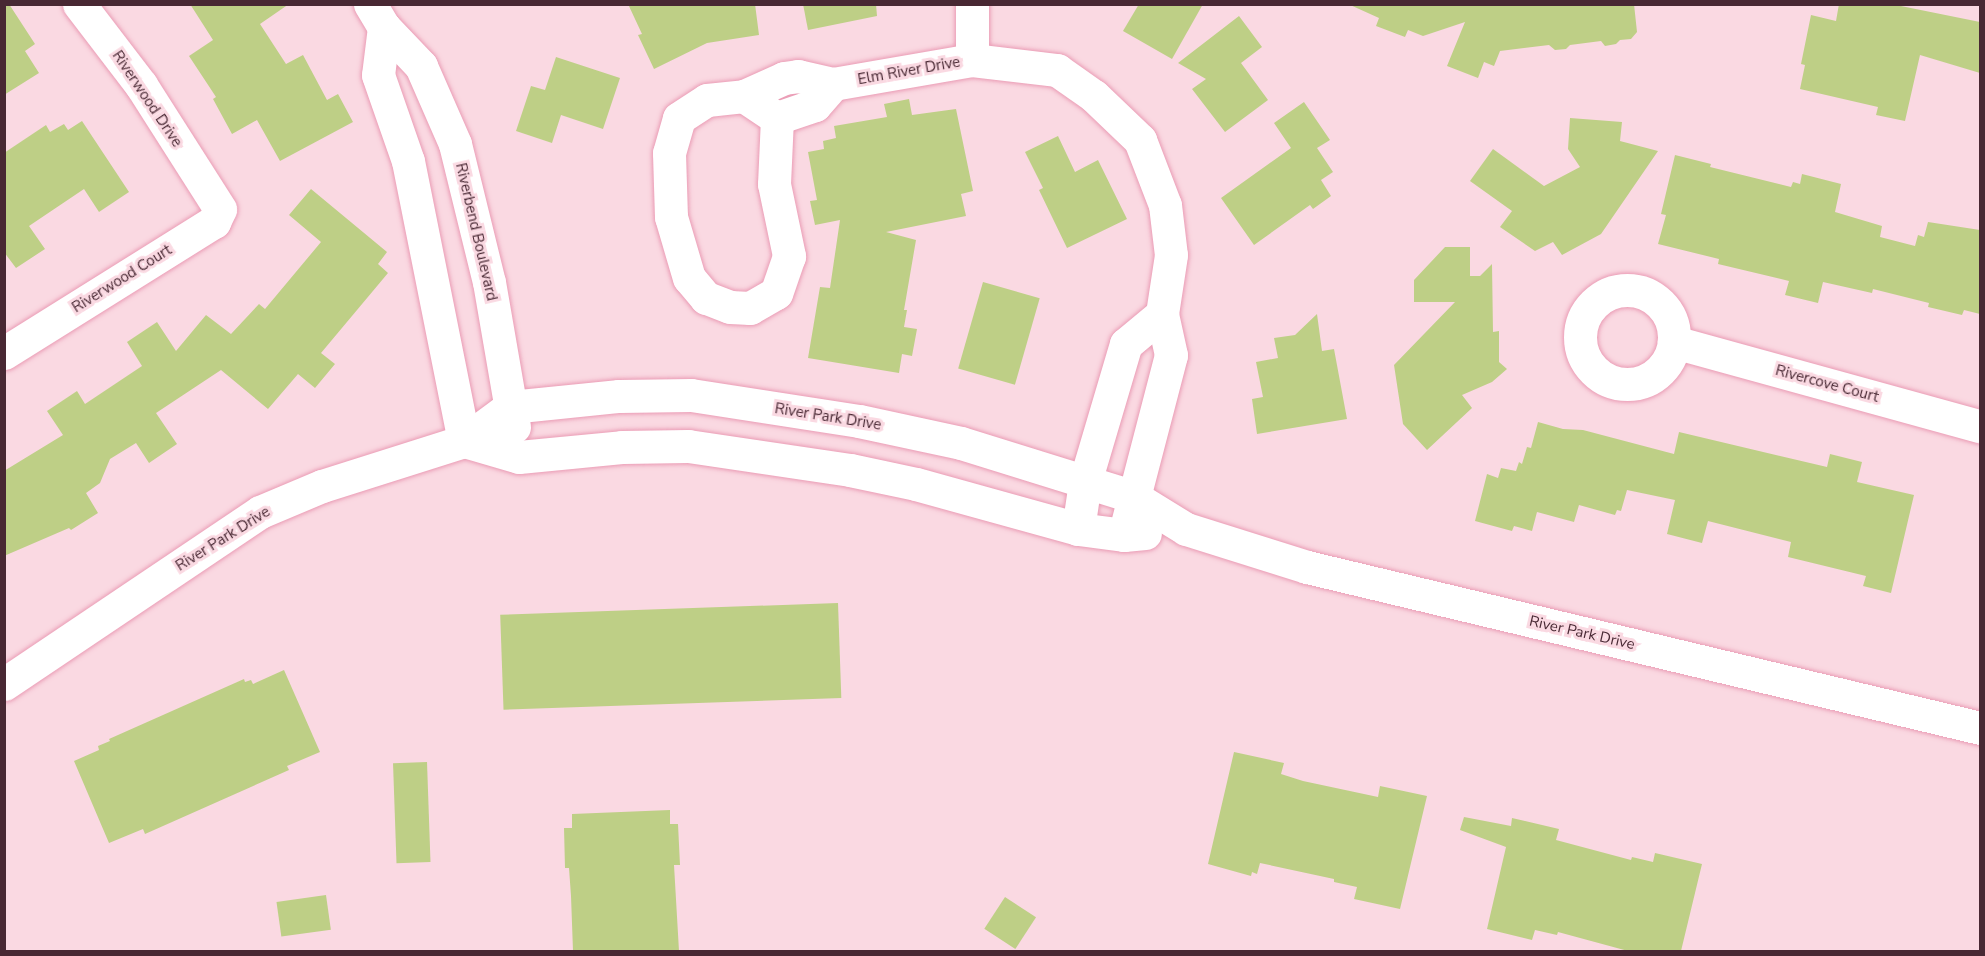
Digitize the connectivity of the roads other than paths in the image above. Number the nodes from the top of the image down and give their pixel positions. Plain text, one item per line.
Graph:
1 (79, 4) edge
2 (972, 4) edge
3 (377, 16) edge
4 (972, 60) junction
5 (833, 84) junction
6 (744, 96) junction
7 (777, 118) junction
8 (211, 195) joint
9 (1162, 314) junction
10 (1674, 342) dead end
11 (4, 353) edge
12 (510, 407) junction
13 (1980, 426) edge
14 (464, 441) junction
15 (519, 457) junction
16 (1085, 482) junction
17 (1134, 497) junction
18 (1078, 529) junction
19 (1186, 529) junction
20 (1124, 535) junction
21 (4, 684) edge
22 (1980, 719) edge

1 - 8 street, Riverwood Drive
2 - 4 street
3 - 12 street, Riverbend Boulevard
3 - 14 street, Riverbend Boulevard
4 - 5 street, Elm River Drive
4 - 9 street, Elm River Drive
5 - 6 street, Elm River Drive
5 - 7 street
6 - 7 street
6 - 7 street, Elm River Drive
8 - 11 street, Riverwood Court
9 - 16 street
9 - 17 street, Elm River Drive
10 - 13 street, Rivercove Court
12 - 14 street, River Park Drive
12 - 15 street, Riverbend Boulevard
12 - 16 street, River Park Drive
14 - 15 street, River Park Drive
14 - 21 street, River Park Drive
15 - 18 street, River Park Drive
16 - 17 street, River Park Drive
16 - 18 street
17 - 19 street, River Park Drive
17 - 20 street, Elm River Drive
18 - 20 street, River Park Drive
19 - 20 street, River Park Drive
19 - 22 street, River Park Drive

